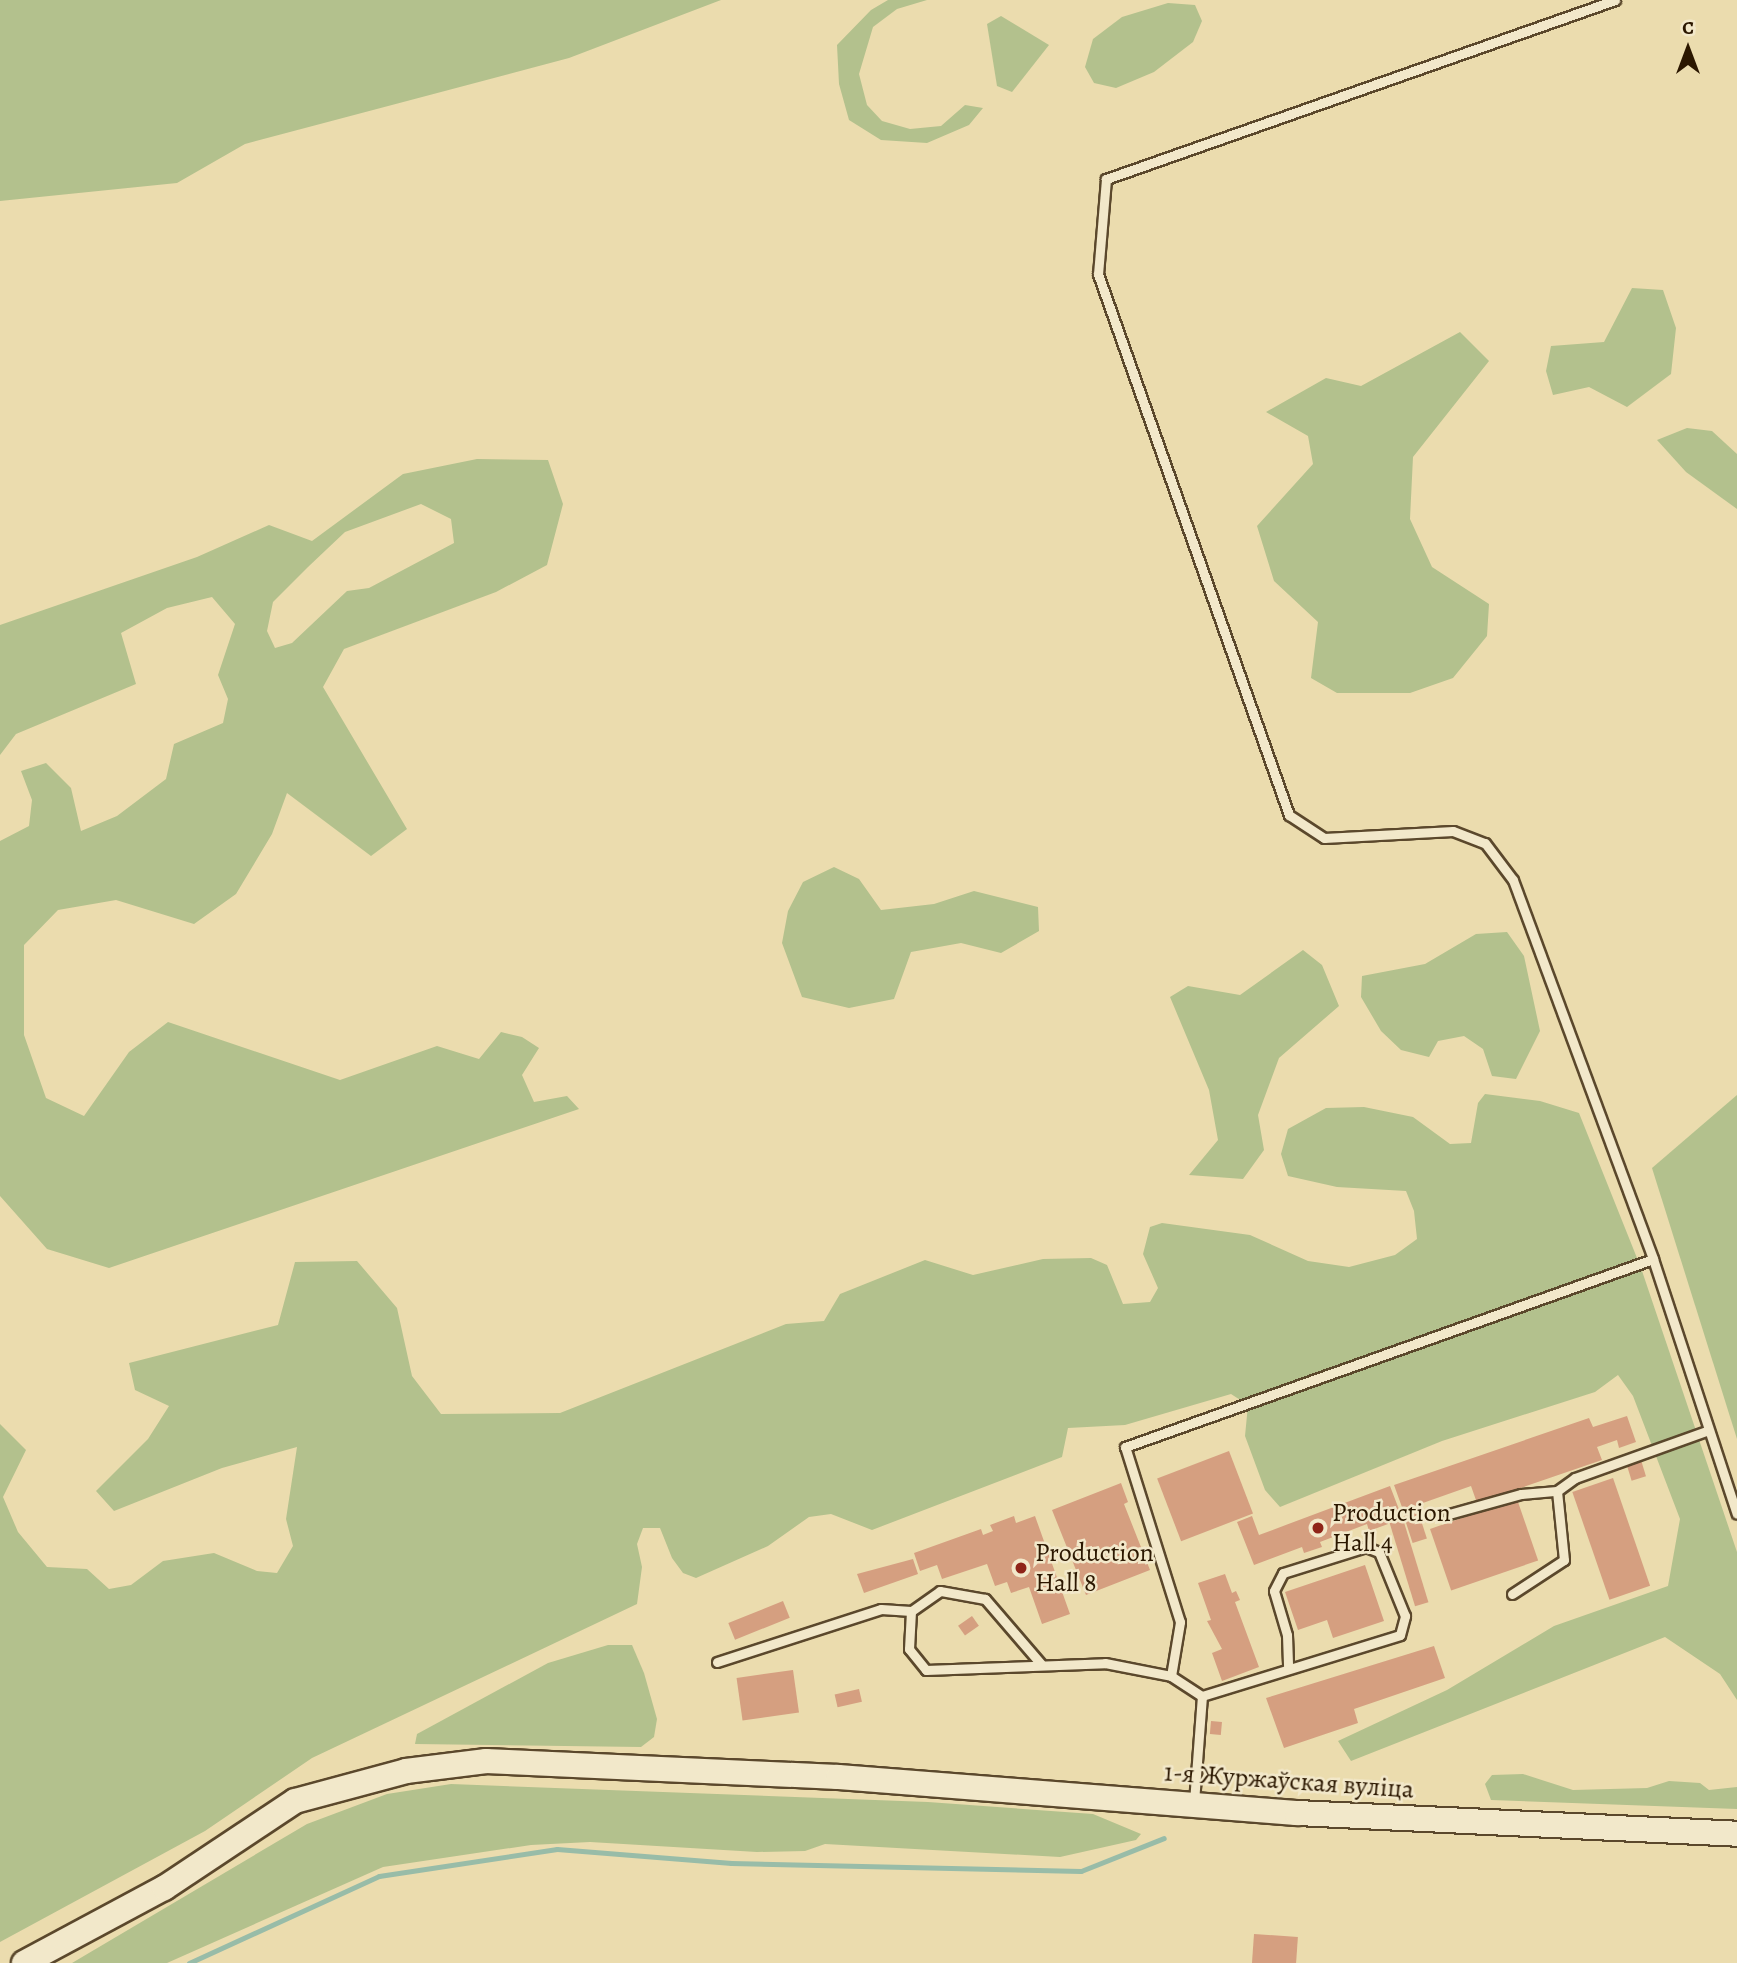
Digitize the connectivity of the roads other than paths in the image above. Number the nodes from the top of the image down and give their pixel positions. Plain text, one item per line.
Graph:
1 (1615, 0) edge
2 (1653, 1259) junction
3 (1706, 1431) junction
4 (1557, 1491) junction
5 (1449, 1514) dead end
6 (1737, 1514) edge
7 (1512, 1594) dead end
8 (911, 1611) junction
9 (717, 1662) dead end
10 (1041, 1664) junction
11 (1288, 1668) junction
12 (1171, 1676) junction
13 (1202, 1696) junction
14 (1194, 1804) junction
15 (1737, 1835) edge
16 (24, 1963) edge

1 - 2 lane
2 - 3 lane
2 - 12 lane
3 - 4 lane
3 - 6 lane
4 - 5 lane
4 - 7 lane
8 - 9 lane
8 - 10 lane
8 - 10 lane
10 - 12 lane
11 - 11 lane
11 - 13 lane
12 - 13 lane
13 - 14 lane
14 - 15 street, 1-я Журжаўская вуліца
14 - 16 street, 1-я Журжаўская вуліца

